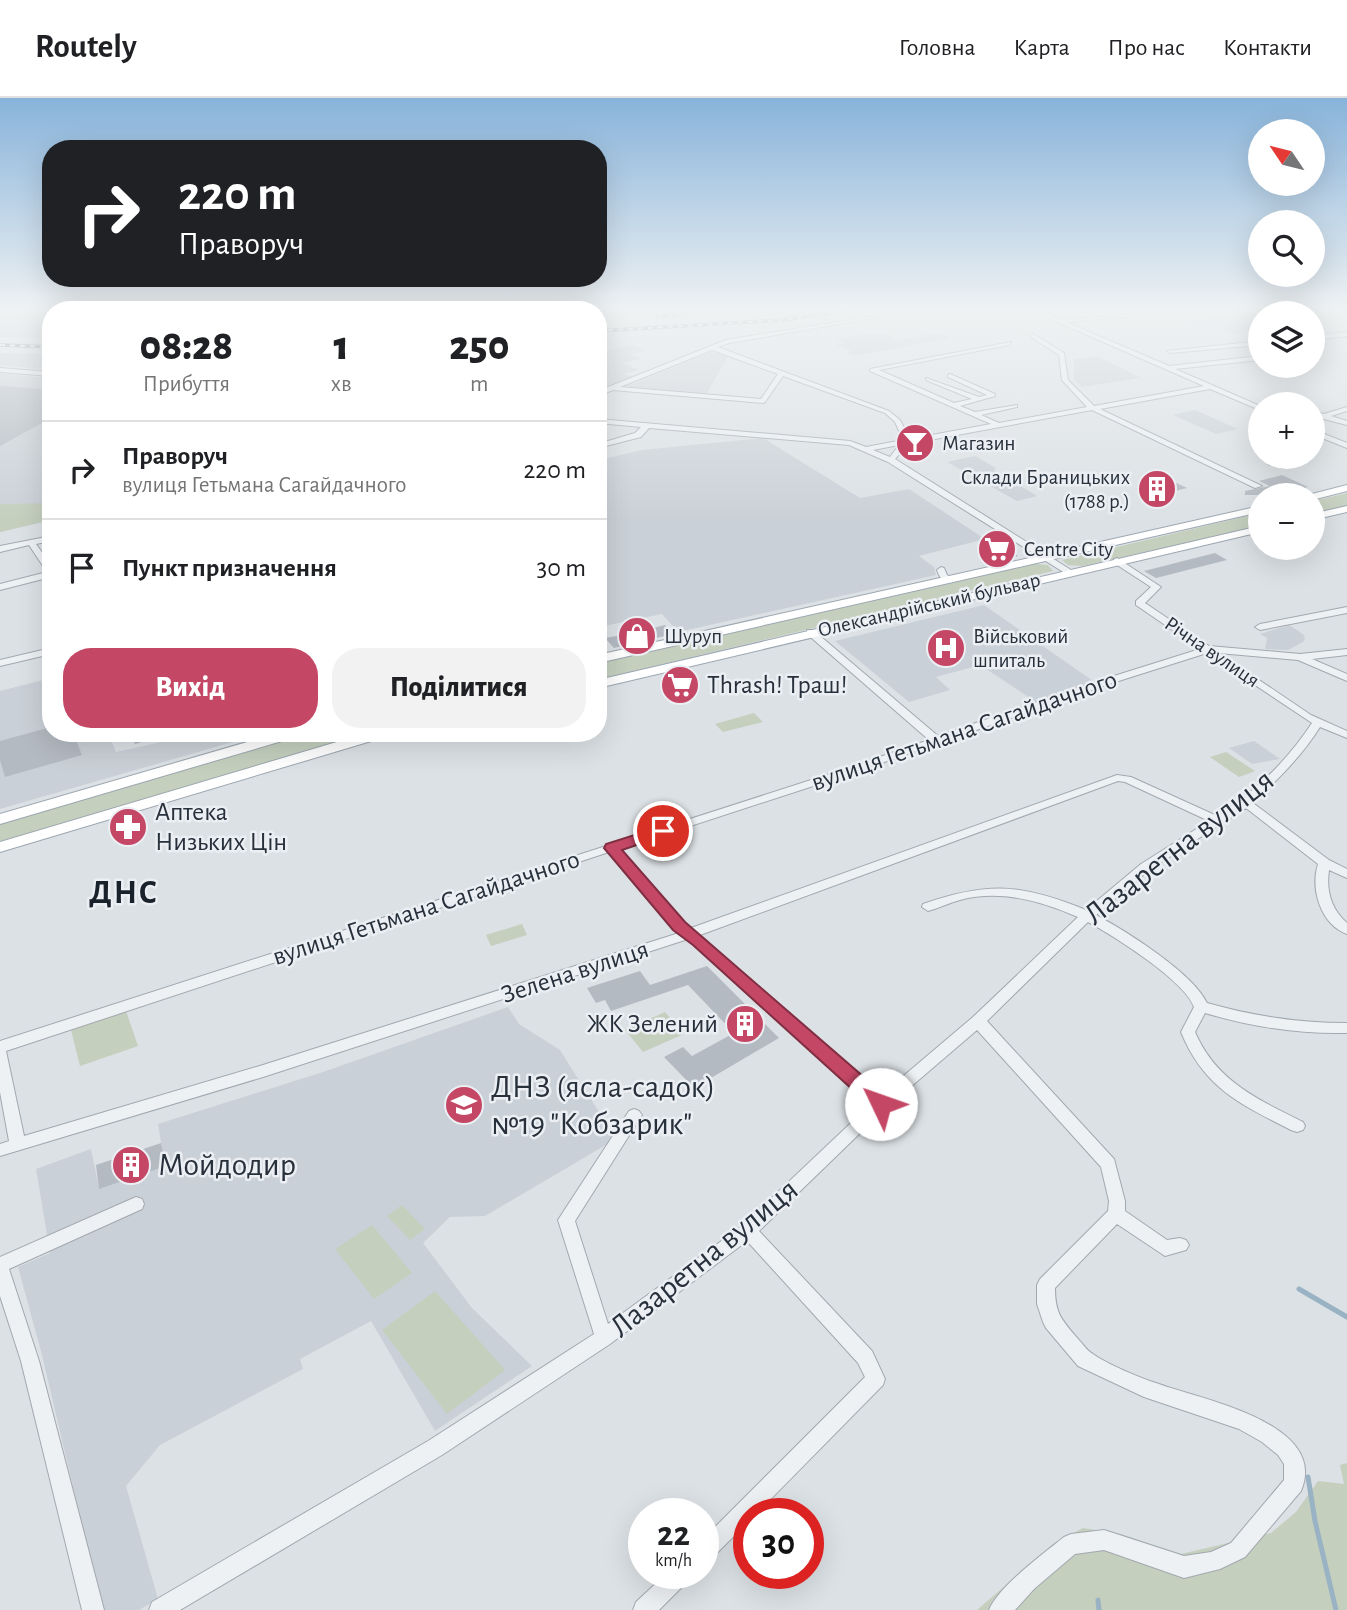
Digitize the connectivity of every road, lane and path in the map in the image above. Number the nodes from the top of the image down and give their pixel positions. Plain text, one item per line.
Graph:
1 (630, 381) edge
2 (777, 381) edge
3 (799, 381) edge
4 (897, 381) edge
5 (932, 381) edge
6 (960, 381) edge
7 (1066, 381) edge
8 (1196, 381) edge
9 (1210, 387) junction
10 (607, 388) edge
11 (612, 388) junction
12 (607, 390) edge
13 (979, 399) junction
14 (1248, 403) edge
15 (954, 405) junction
16 (1016, 406) dead end
17 (1091, 407) junction
18 (1347, 410) edge
19 (975, 414) junction
20 (1325, 416) edge
21 (1325, 416) edge
22 (607, 422) edge
23 (1347, 423) edge
24 (996, 424) junction
25 (647, 425) junction
26 (1325, 437) edge
27 (907, 440) junction
28 (607, 444) edge
29 (1347, 446) edge
30 (866, 449) junction
31 (891, 460) junction
32 (1252, 483) edge
33 (1347, 488) edge
34 (1325, 494) edge
35 (1347, 509) edge
36 (1248, 512) edge
37 (1325, 514) edge
38 (1248, 532) edge
39 (42, 540) edge
40 (32, 542) junction
41 (0, 549) edge
42 (42, 558) edge
43 (1045, 559) junction
44 (1117, 561) junction
45 (1068, 572) junction
46 (42, 575) edge
47 (0, 587) edge
48 (1347, 610) edge
49 (1260, 628) dead end
50 (810, 632) junction
51 (1210, 649) junction
52 (42, 652) edge
53 (1347, 652) edge
54 (1300, 657) junction
55 (607, 658) edge
56 (0, 663) edge
57 (1347, 678) edge
58 (607, 682) edge
59 (1317, 723) junction
60 (1347, 735) edge
61 (937, 741) junction
62 (263, 742) edge
63 (353, 742) edge
64 (1246, 803) junction
65 (0, 819) edge
66 (1219, 821) junction
67 (0, 847) edge
68 (612, 848) junction
69 (1325, 863) junction
70 (1347, 874) edge
71 (928, 907) dead end
72 (1089, 914) junction
73 (1347, 930) edge
74 (689, 934) junction
75 (1201, 1007) junction
76 (978, 1021) junction
77 (1347, 1028) edge
78 (0, 1048) edge
79 (0, 1054) edge
80 (881, 1104) junction
81 (634, 1115) dead end
82 (1297, 1126) dead end
83 (18, 1145) junction
84 (0, 1150) edge
85 (136, 1204) dead end
86 (1116, 1214) junction
87 (747, 1231) junction
88 (1180, 1245) dead end
89 (0, 1267) edge
90 (604, 1338) junction
91 (719, 1537) edge
92 (666, 1589) edge
93 (93, 1610) edge
94 (160, 1610) edge
95 (644, 1610) edge
96 (1000, 1610) edge

1 - 11 street
2 - 11 street
3 - 27 street
4 - 15 street
5 - 13 street
6 - 13 street
7 - 17 street
8 - 9 street
9 - 14 street
9 - 17 street
10 - 11 street
11 - 12 street
13 - 15 street
15 - 19 street
16 - 19 street
17 - 24 street
17 - 32 street
18 - 20 street
19 - 24 street
21 - 23 street
22 - 25 street
24 - 27 street
25 - 28 street
25 - 30 street
26 - 29 street
27 - 30 street
27 - 31 street
30 - 31 street
31 - 43 street
33 - 34 main road
35 - 37 main road
36 - 43 main road, Олександрійський бульвар
38 - 44 main road, Олександрійський бульвар
39 - 40 street
40 - 41 street
40 - 42 street
43 - 45 street
43 - 55 main road, Олександрійський бульвар
44 - 45 main road, Олександрійський бульвар
44 - 51 street, Річна вулиця
45 - 50 main road, Олександрійський бульвар
46 - 47 street
48 - 49 street
50 - 58 main road, Олександрійський бульвар
50 - 61 street
51 - 54 street
51 - 59 street, Річна вулиця
51 - 61 street, вулиця Гетьмана Сагайдачного
52 - 56 street
53 - 54 street
54 - 57 street
59 - 60 street, Річна вулиця
59 - 64 street, Лазаретна вулиця
61 - 68 street, вулиця Гетьмана Сагайдачного
62 - 65 main road
63 - 67 main road
64 - 66 street, Лазаретна вулиця
64 - 69 street
66 - 72 street, Лазаретна вулиця
66 - 74 street, Зелена вулиця
68 - 74 street
68 - 78 street, вулиця Гетьмана Сагайдачного
69 - 70 street
69 - 73 street
71 - 72 street
72 - 75 street
72 - 76 street, Лазаретна вулиця
74 - 80 street
74 - 83 street, Зелена вулиця
75 - 77 street
75 - 82 street
76 - 80 street, Лазаретна вулиця
76 - 86 street
79 - 83 street
80 - 87 street, Лазаретна вулиця
81 - 90 street
83 - 84 street, Зелена вулиця
85 - 89 street
86 - 88 street
86 - 96 street
87 - 90 street, Лазаретна вулиця
87 - 91 street
89 - 93 street
90 - 94 street, Лазаретна вулиця
92 - 95 street

